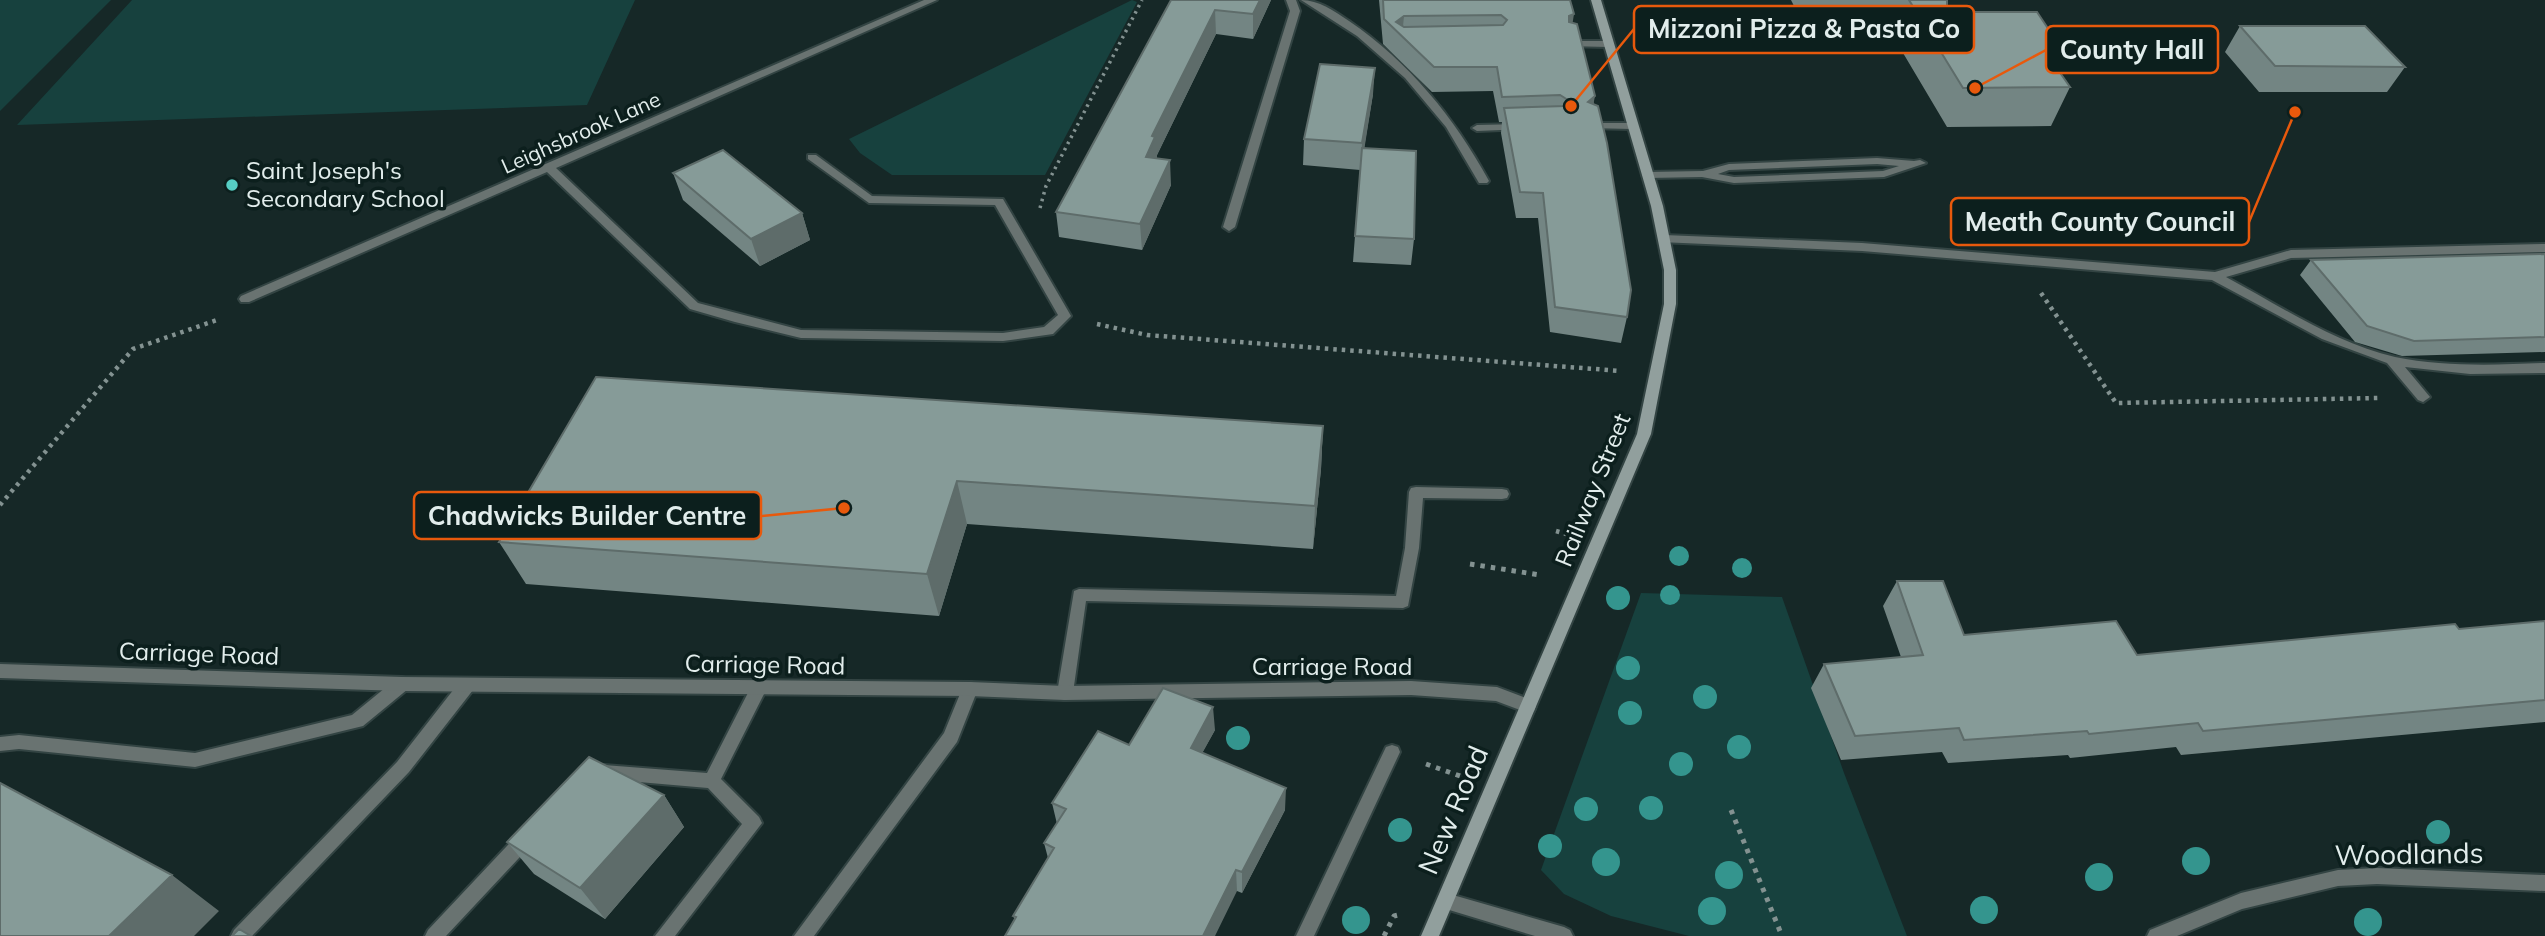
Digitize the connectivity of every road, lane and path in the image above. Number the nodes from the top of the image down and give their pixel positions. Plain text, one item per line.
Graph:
1 (932, 0) edge
2 (1142, 0) edge
3 (1291, 0) edge
4 (1306, 0) edge
5 (1596, 0) edge
6 (1571, 44) edge
7 (1608, 44) junction
8 (1632, 125) junction
9 (1530, 126) edge
10 (1591, 126) edge
11 (1476, 128) dead end
12 (812, 158) dead end
13 (550, 168) junction
14 (1702, 174) junction
15 (1648, 175) junction
16 (1483, 181) dead end
17 (1229, 227) dead end
18 (1664, 239) junction
19 (2545, 248) edge
20 (1027, 249) junction
21 (2020, 260) junction
22 (2215, 276) junction
23 (245, 299) joint
24 (1065, 316) junction
25 (2392, 361) junction
26 (2545, 368) edge
27 (1629, 371) dead end
28 (2423, 397) joint
29 (1502, 494) dead end
30 (0, 505) edge
31 (1470, 564) dead end
32 (1539, 575) dead end
33 (0, 671) edge
34 (402, 684) junction
35 (467, 685) junction
36 (759, 688) junction
37 (970, 689) junction
38 (1065, 693) junction
39 (1528, 706) junction
40 (0, 744) edge
41 (1392, 752) joint
42 (587, 771) edge
43 (712, 781) junction
44 (1492, 788) junction
45 (1731, 810) dead end
46 (533, 829) edge
47 (2545, 883) edge
48 (1446, 901) junction
49 (240, 936) edge
50 (434, 936) edge
51 (664, 936) edge
52 (803, 936) edge
53 (1304, 936) edge
54 (1430, 936) edge
55 (1564, 936) edge
56 (1782, 936) edge
57 (2156, 936) edge

1 - 13 street, Leighsbrook Lane
2 - 20 path
3 - 17 street
4 - 16 street
5 - 7 main road, Railway Street
6 - 7 street
7 - 8 main road, Railway Street
8 - 10 street
8 - 15 main road, Railway Street
9 - 11 street
12 - 20 street
13 - 23 street, Leighsbrook Lane
13 - 24 street
14 - 14 street
14 - 15 street
15 - 18 main road, Railway Street
18 - 21 street
18 - 39 main road, Railway Street
19 - 22 street
20 - 24 street
21 - 22 street
21 - 28 path
22 - 25 street
23 - 30 path
24 - 27 path
25 - 26 street
25 - 28 street
29 - 38 street
31 - 32 path
33 - 34 street, Carriage Road
34 - 35 street, Carriage Road
34 - 40 street
35 - 36 street, Carriage Road
35 - 49 street
36 - 37 street, Carriage Road
36 - 43 street
37 - 38 street, Carriage Road
37 - 52 street
38 - 39 street, Carriage Road
39 - 44 main road, New Road
41 - 44 path
41 - 53 street
42 - 43 street
43 - 51 street
44 - 48 main road, New Road
45 - 56 path
46 - 50 street
47 - 57 street, Woodlands
48 - 54 main road, New Road
48 - 55 street

